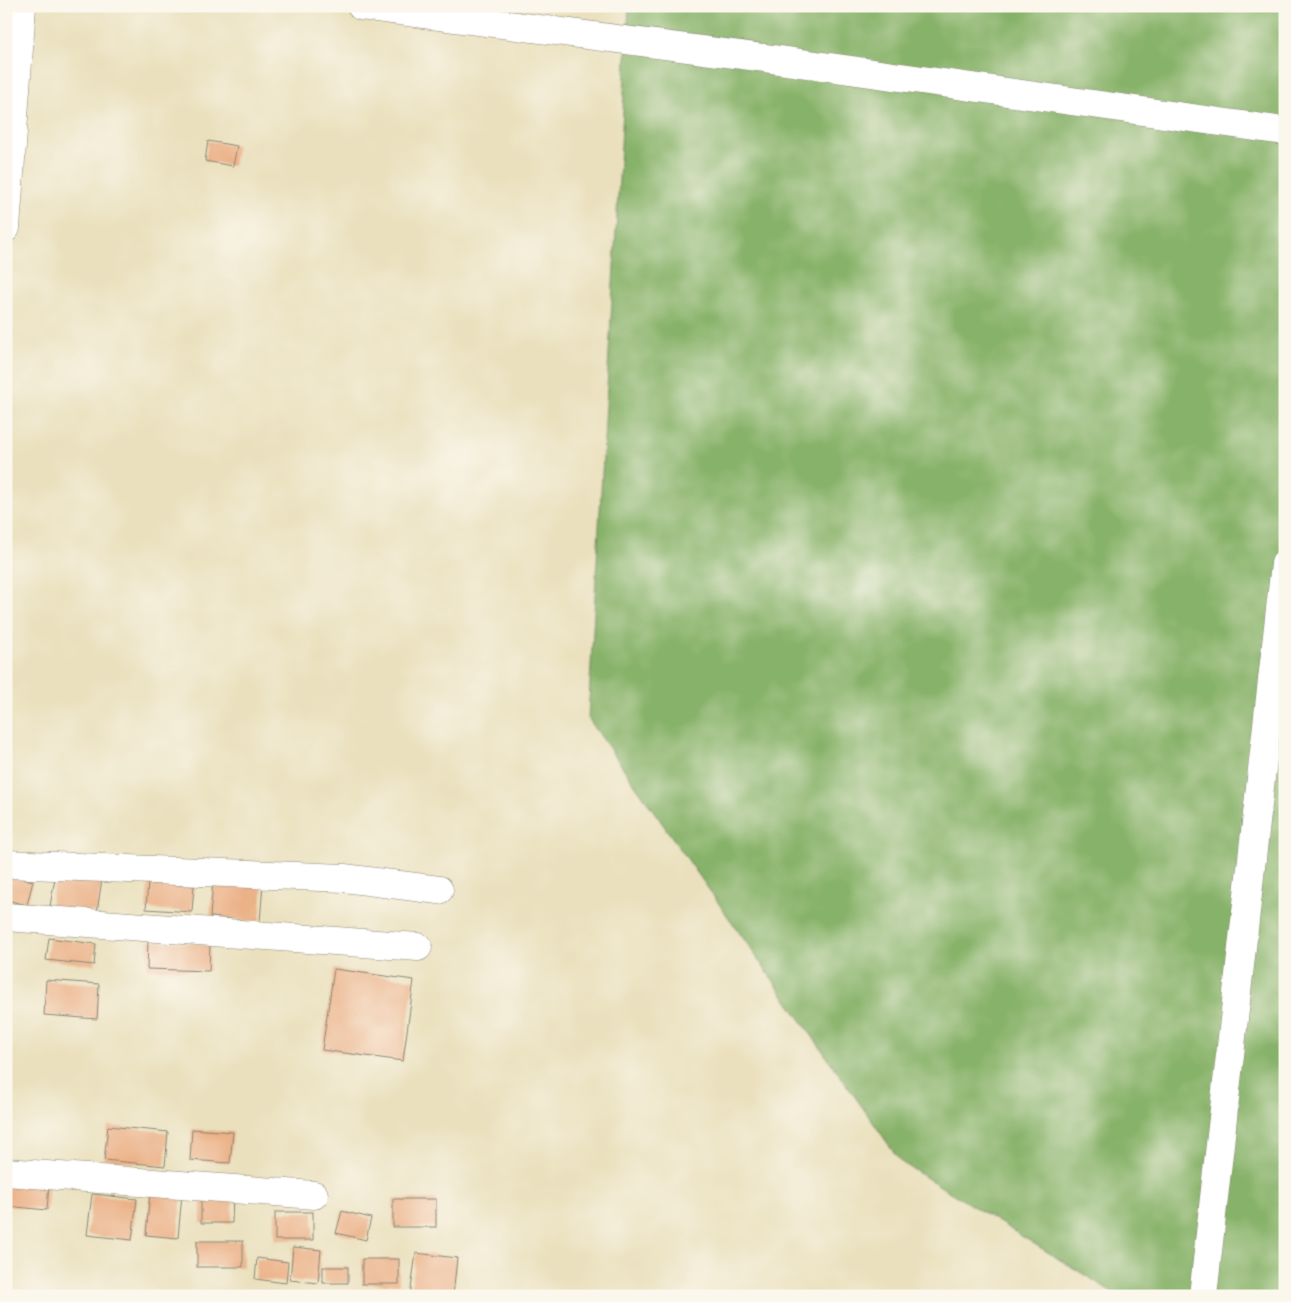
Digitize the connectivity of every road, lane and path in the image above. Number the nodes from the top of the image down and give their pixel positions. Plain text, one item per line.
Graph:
1 (22, 6) edge
2 (361, 6) edge
3 (1285, 131) edge
4 (6, 228) edge
5 (1285, 564) edge
6 (6, 864) edge
7 (439, 890) dead end
8 (6, 917) edge
9 (418, 948) dead end
10 (6, 1172) edge
11 (314, 1195) dead end
12 (1203, 1296) edge

1 - 4 street
2 - 3 street
5 - 12 street
6 - 7 street
8 - 9 street
10 - 11 street

